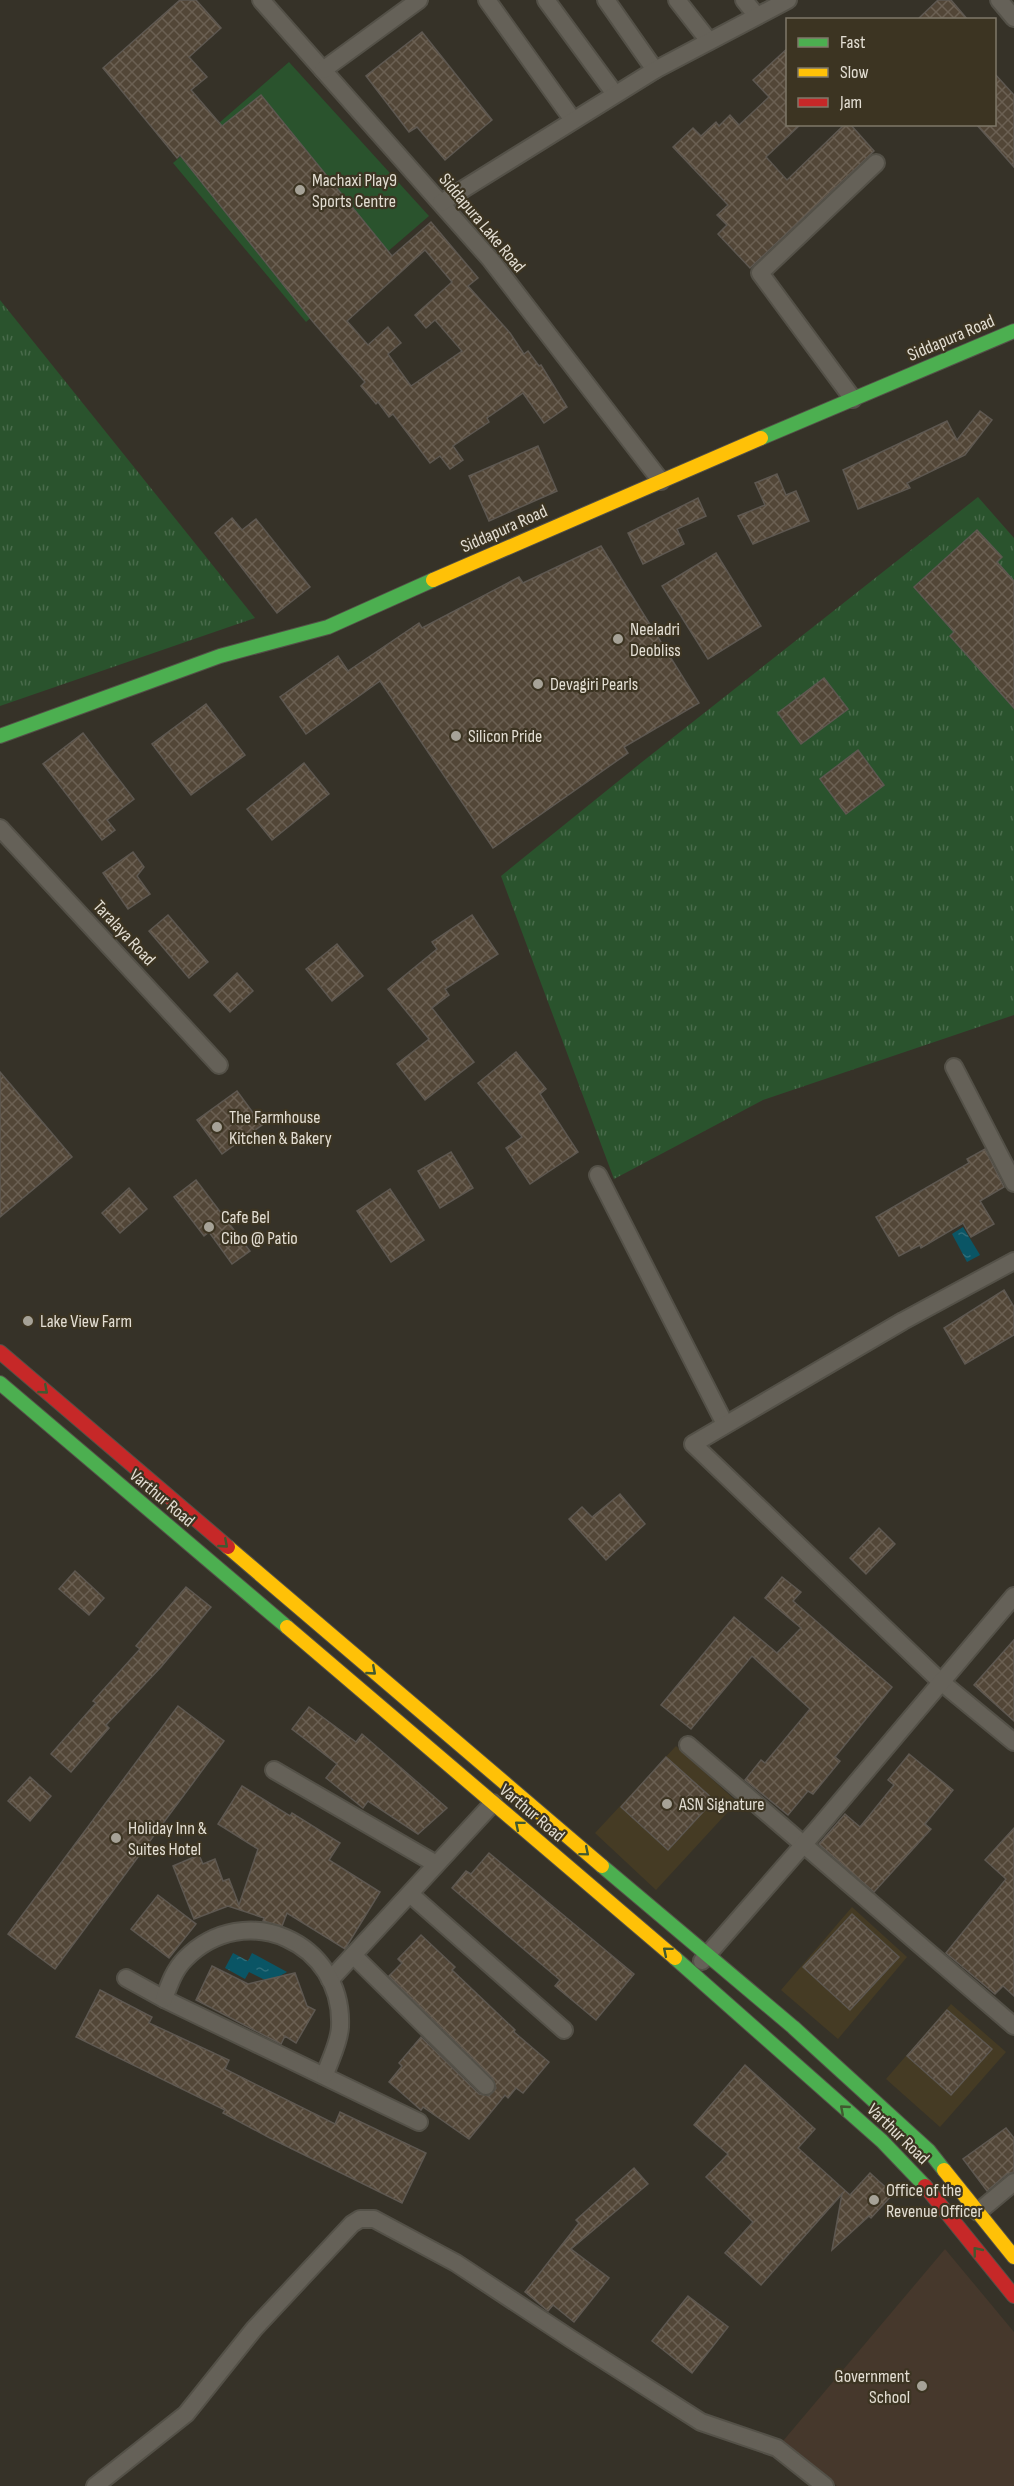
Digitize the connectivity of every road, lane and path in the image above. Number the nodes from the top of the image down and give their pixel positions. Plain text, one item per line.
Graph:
1 (261, 0) edge
2 (419, 0) edge
3 (487, 0) edge
4 (546, 0) edge
5 (606, 0) edge
6 (677, 0) edge
7 (744, 0) edge
8 (788, 0) edge
9 (999, 0) edge
10 (756, 15) junction
11 (1014, 18) edge
12 (709, 41) junction
13 (323, 70) junction
14 (655, 70) junction
15 (615, 94) junction
16 (573, 120) junction
17 (876, 163) dead end
18 (441, 203) junction
19 (1014, 331) edge
20 (853, 399) junction
21 (661, 481) junction
22 (0, 736) edge
23 (0, 828) edge
24 (219, 1065) dead end
25 (954, 1067) dead end
26 (598, 1175) dead end
27 (1014, 1183) edge
28 (1013, 1263) edge
29 (0, 1352) edge
30 (0, 1383) edge
31 (724, 1424) junction
32 (1014, 1596) edge
33 (940, 1681) junction
34 (1014, 1742) edge
35 (688, 1745) dead end
36 (274, 1770) dead end
37 (493, 1803) junction
38 (803, 1846) junction
39 (436, 1864) junction
40 (411, 1894) junction
41 (353, 1955) junction
42 (708, 1955) junction
43 (692, 1972) junction
44 (126, 1978) dead end
45 (330, 1980) junction
46 (164, 1999) junction
47 (1014, 2026) edge
48 (564, 2030) dead end
49 (325, 2075) junction
50 (486, 2086) dead end
51 (419, 2122) dead end
52 (1014, 2181) edge
53 (978, 2212) junction
54 (1014, 2256) edge
55 (1014, 2296) edge
56 (95, 2486) edge
57 (825, 2486) edge

1 - 13 street, Siddapura Lake Road
2 - 13 street
3 - 16 street
4 - 15 street
5 - 14 street
6 - 12 street
7 - 10 street
8 - 10 street
9 - 11 street
10 - 12 street
12 - 14 street
13 - 18 street, Siddapura Lake Road
14 - 15 street
15 - 16 street
16 - 18 street
17 - 20 street
18 - 21 street, Siddapura Lake Road
19 - 20 main road, Siddapura Road
20 - 21 main road, Siddapura Road
21 - 22 main road, Siddapura Road
23 - 24 street, Taralaya Road
25 - 27 street
26 - 31 street
28 - 31 street
29 -> 42 main road, Varthur Road
30 - 37 main road, Varthur Road
31 - 33 street
32 - 33 street
33 - 34 street
33 - 38 street
35 - 38 street
36 - 39 street
37 - 39 street
43 -> 37 main road, Varthur Road
38 - 42 street
38 - 47 street
39 - 40 street
40 - 41 street
40 - 48 street
41 - 45 street
41 - 50 street
42 - 43 street
42 - 53 main road, Varthur Road
55 -> 43 main road, Varthur Road
44 - 46 street
45 - 46 street
45 - 49 street
46 - 49 street
49 - 51 street
52 - 53 street
53 - 54 main road, Varthur Road
56 - 57 street

